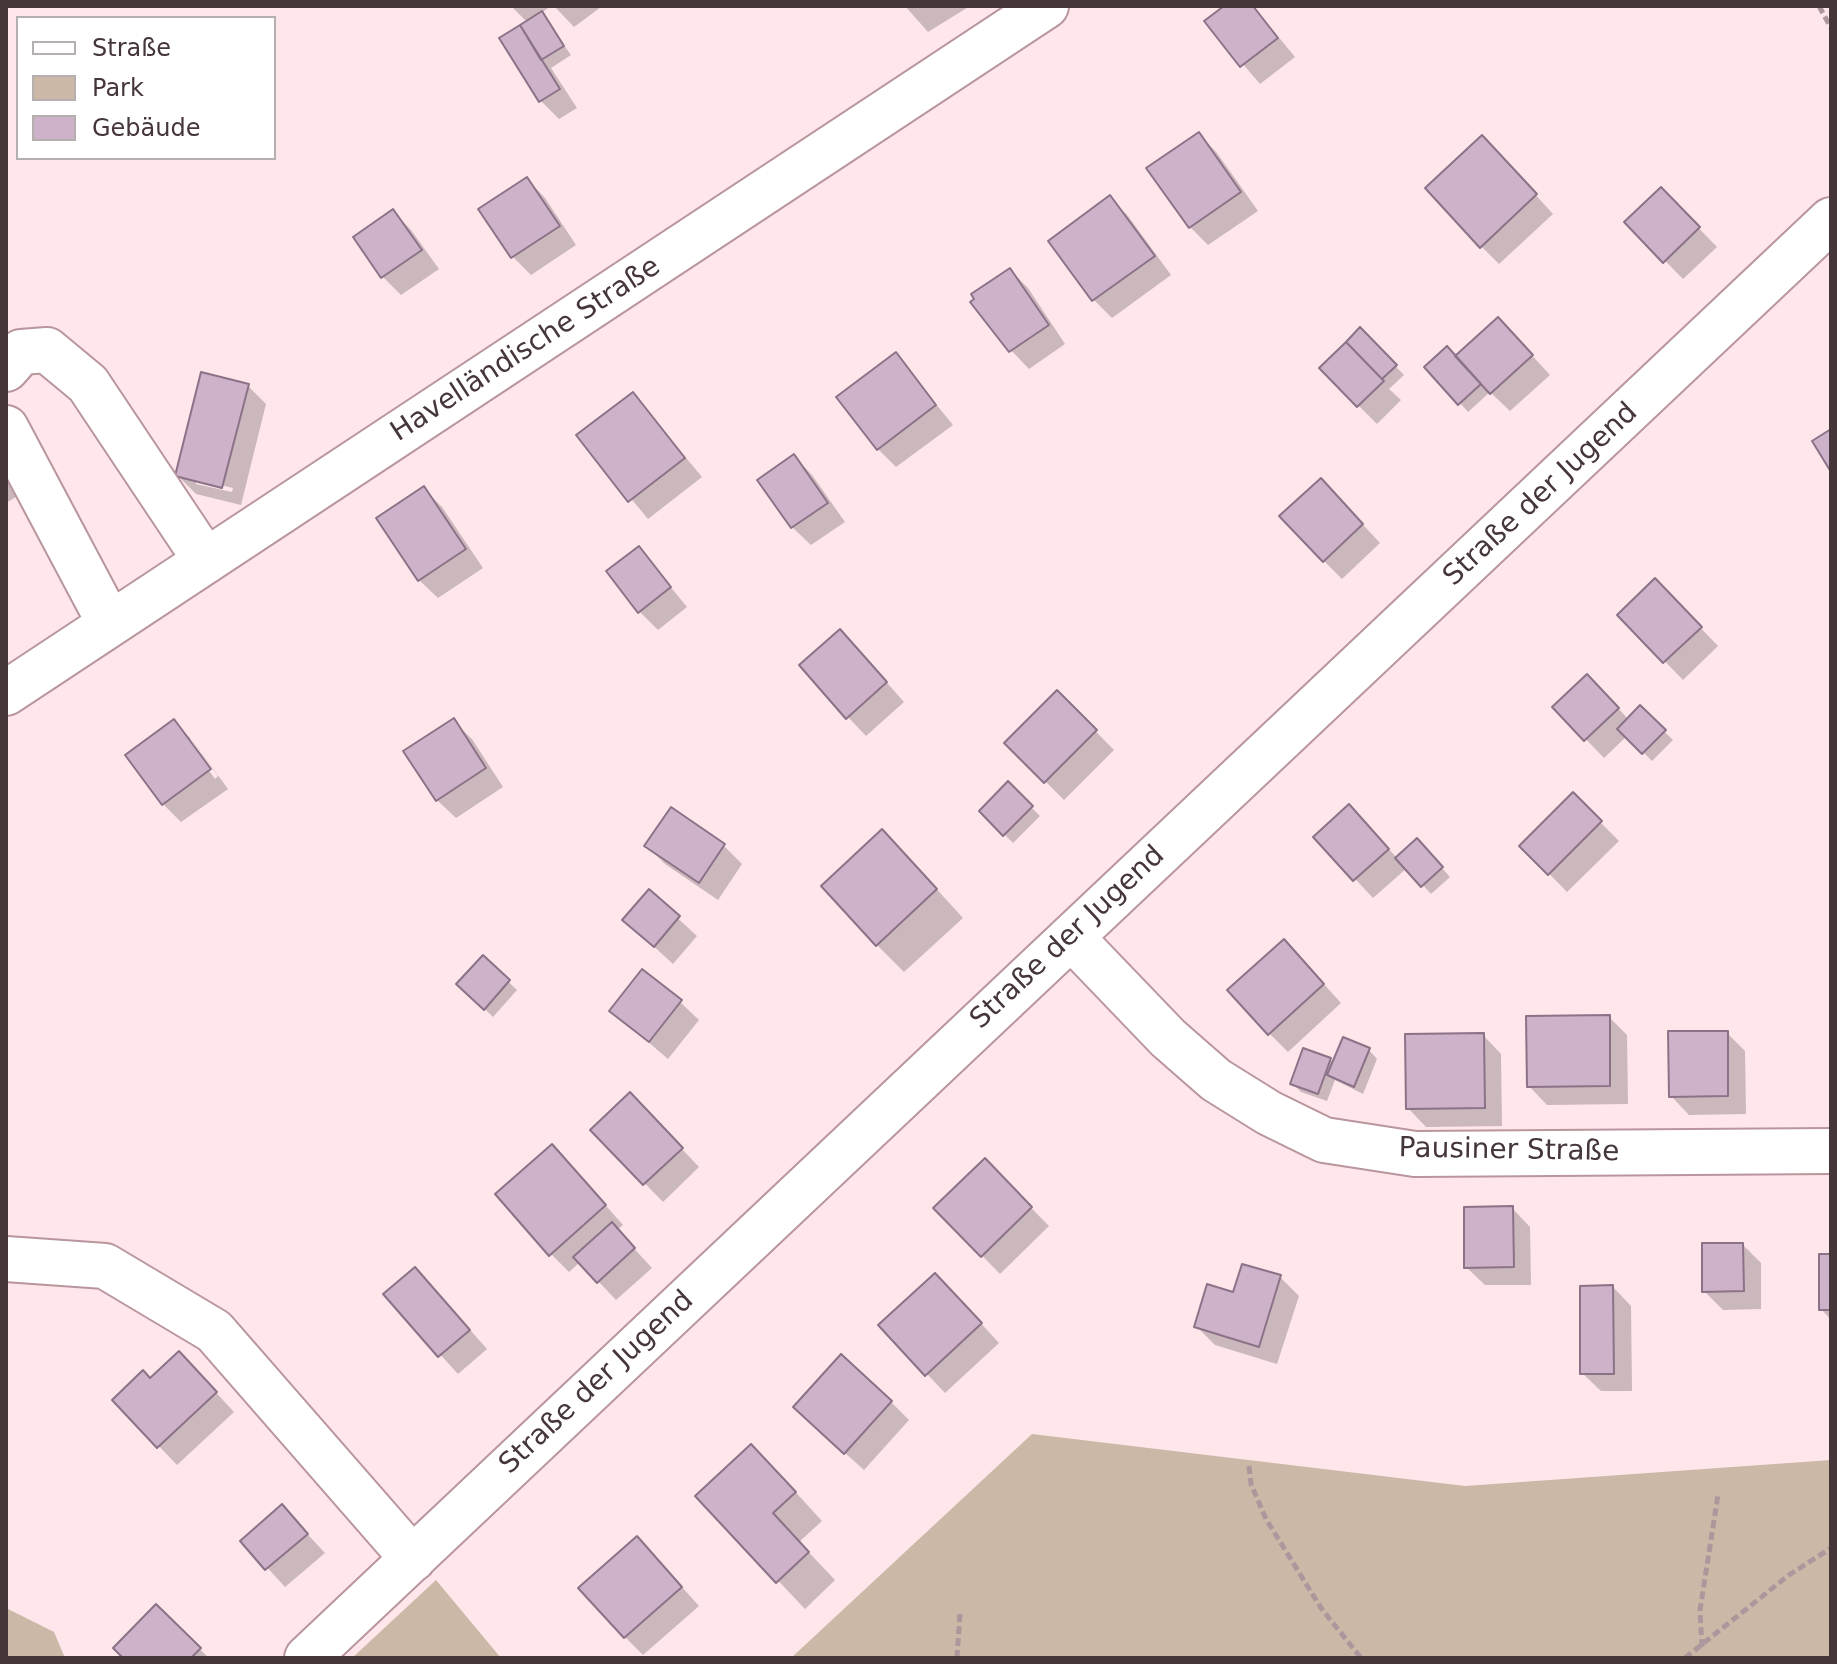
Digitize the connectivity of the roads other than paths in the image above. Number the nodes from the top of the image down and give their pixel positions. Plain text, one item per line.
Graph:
1 (1046, 6) edge
2 (1831, 220) edge
3 (6, 369) edge
4 (6, 428) edge
5 (206, 561) junction
6 (110, 624) junction
7 (6, 693) edge
8 (1071, 937) junction
9 (1831, 1151) edge
10 (6, 1259) edge
11 (413, 1559) junction
12 (307, 1658) edge

1 - 5 street, Havelländische Straße
2 - 8 street, Straße der Jugend
3 - 5 street
4 - 6 street
5 - 6 street, Havelländische Straße
6 - 7 street, Havelländische Straße
8 - 9 street, Pausiner Straße
8 - 11 street, Straße der Jugend
10 - 11 street
11 - 12 street, Straße der Jugend

